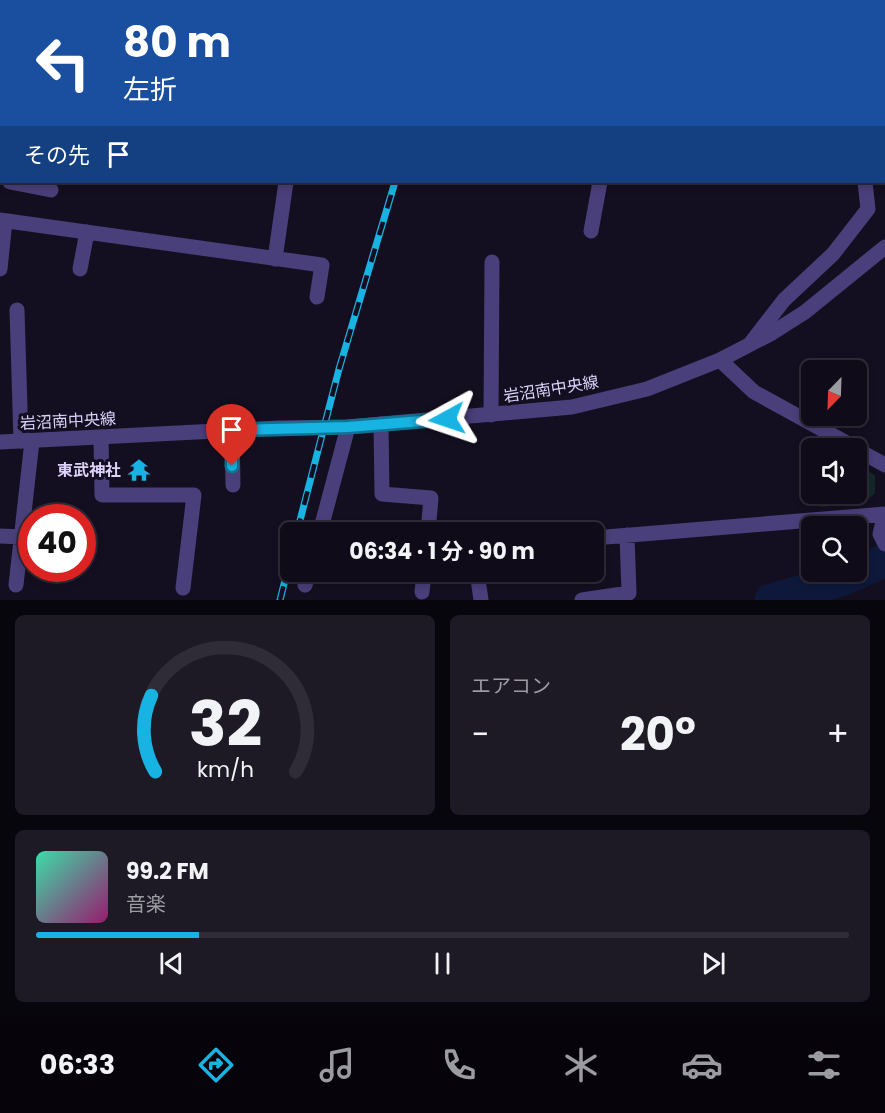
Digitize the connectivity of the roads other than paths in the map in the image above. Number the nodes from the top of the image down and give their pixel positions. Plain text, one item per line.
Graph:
1 (15, 183) edge
2 (286, 183) edge
3 (600, 183) edge
4 (865, 183) edge
5 (51, 190) dead end
6 (2, 220) edge
7 (591, 231) dead end
8 (87, 232) junction
9 (885, 247) edge
10 (275, 259) junction
11 (492, 262) dead end
12 (0, 269) edge
13 (80, 269) dead end
14 (317, 297) dead end
15 (17, 310) dead end
16 (750, 344) junction
17 (720, 360) junction
18 (491, 416) junction
19 (381, 424) junction
20 (348, 427) junction
21 (232, 430) junction
22 (101, 437) junction
23 (836, 438) edge
24 (27, 441) junction
25 (0, 442) edge
26 (867, 455) edge
27 (885, 465) edge
28 (233, 485) dead end
29 (24, 504) edge
30 (323, 522) edge
31 (429, 522) edge
32 (627, 535) junction
33 (0, 536) edge
34 (18, 537) edge
35 (604, 537) edge
36 (883, 539) edge
37 (18, 569) edge
38 (423, 582) edge
39 (478, 582) edge
40 (16, 585) dead end
41 (183, 588) dead end
42 (422, 592) dead end
43 (481, 600) edge
44 (582, 600) edge

1 - 5 street
2 - 10 street
3 - 7 street
4 - 16 street
6 - 8 street
6 - 12 street
8 - 10 street
8 - 13 street
9 - 16 street, 岩沼南中央線
10 - 14 street
11 - 18 street
15 - 24 street
16 - 17 street, 岩沼南中央線
17 - 18 street, 岩沼南中央線
17 - 23 street
18 - 19 street, 岩沼南中央線
19 - 20 street, 岩沼南中央線
19 - 31 street
20 - 21 street, 岩沼南中央線
20 - 30 street
21 - 22 street, 岩沼南中央線
21 - 28 street
22 - 24 street, 岩沼南中央線
22 - 41 street
24 - 25 street, 岩沼南中央線
24 - 29 street
26 - 27 street
32 - 35 street
32 - 36 street
32 - 44 street
33 - 34 street
37 - 40 street
38 - 42 street
39 - 43 street

